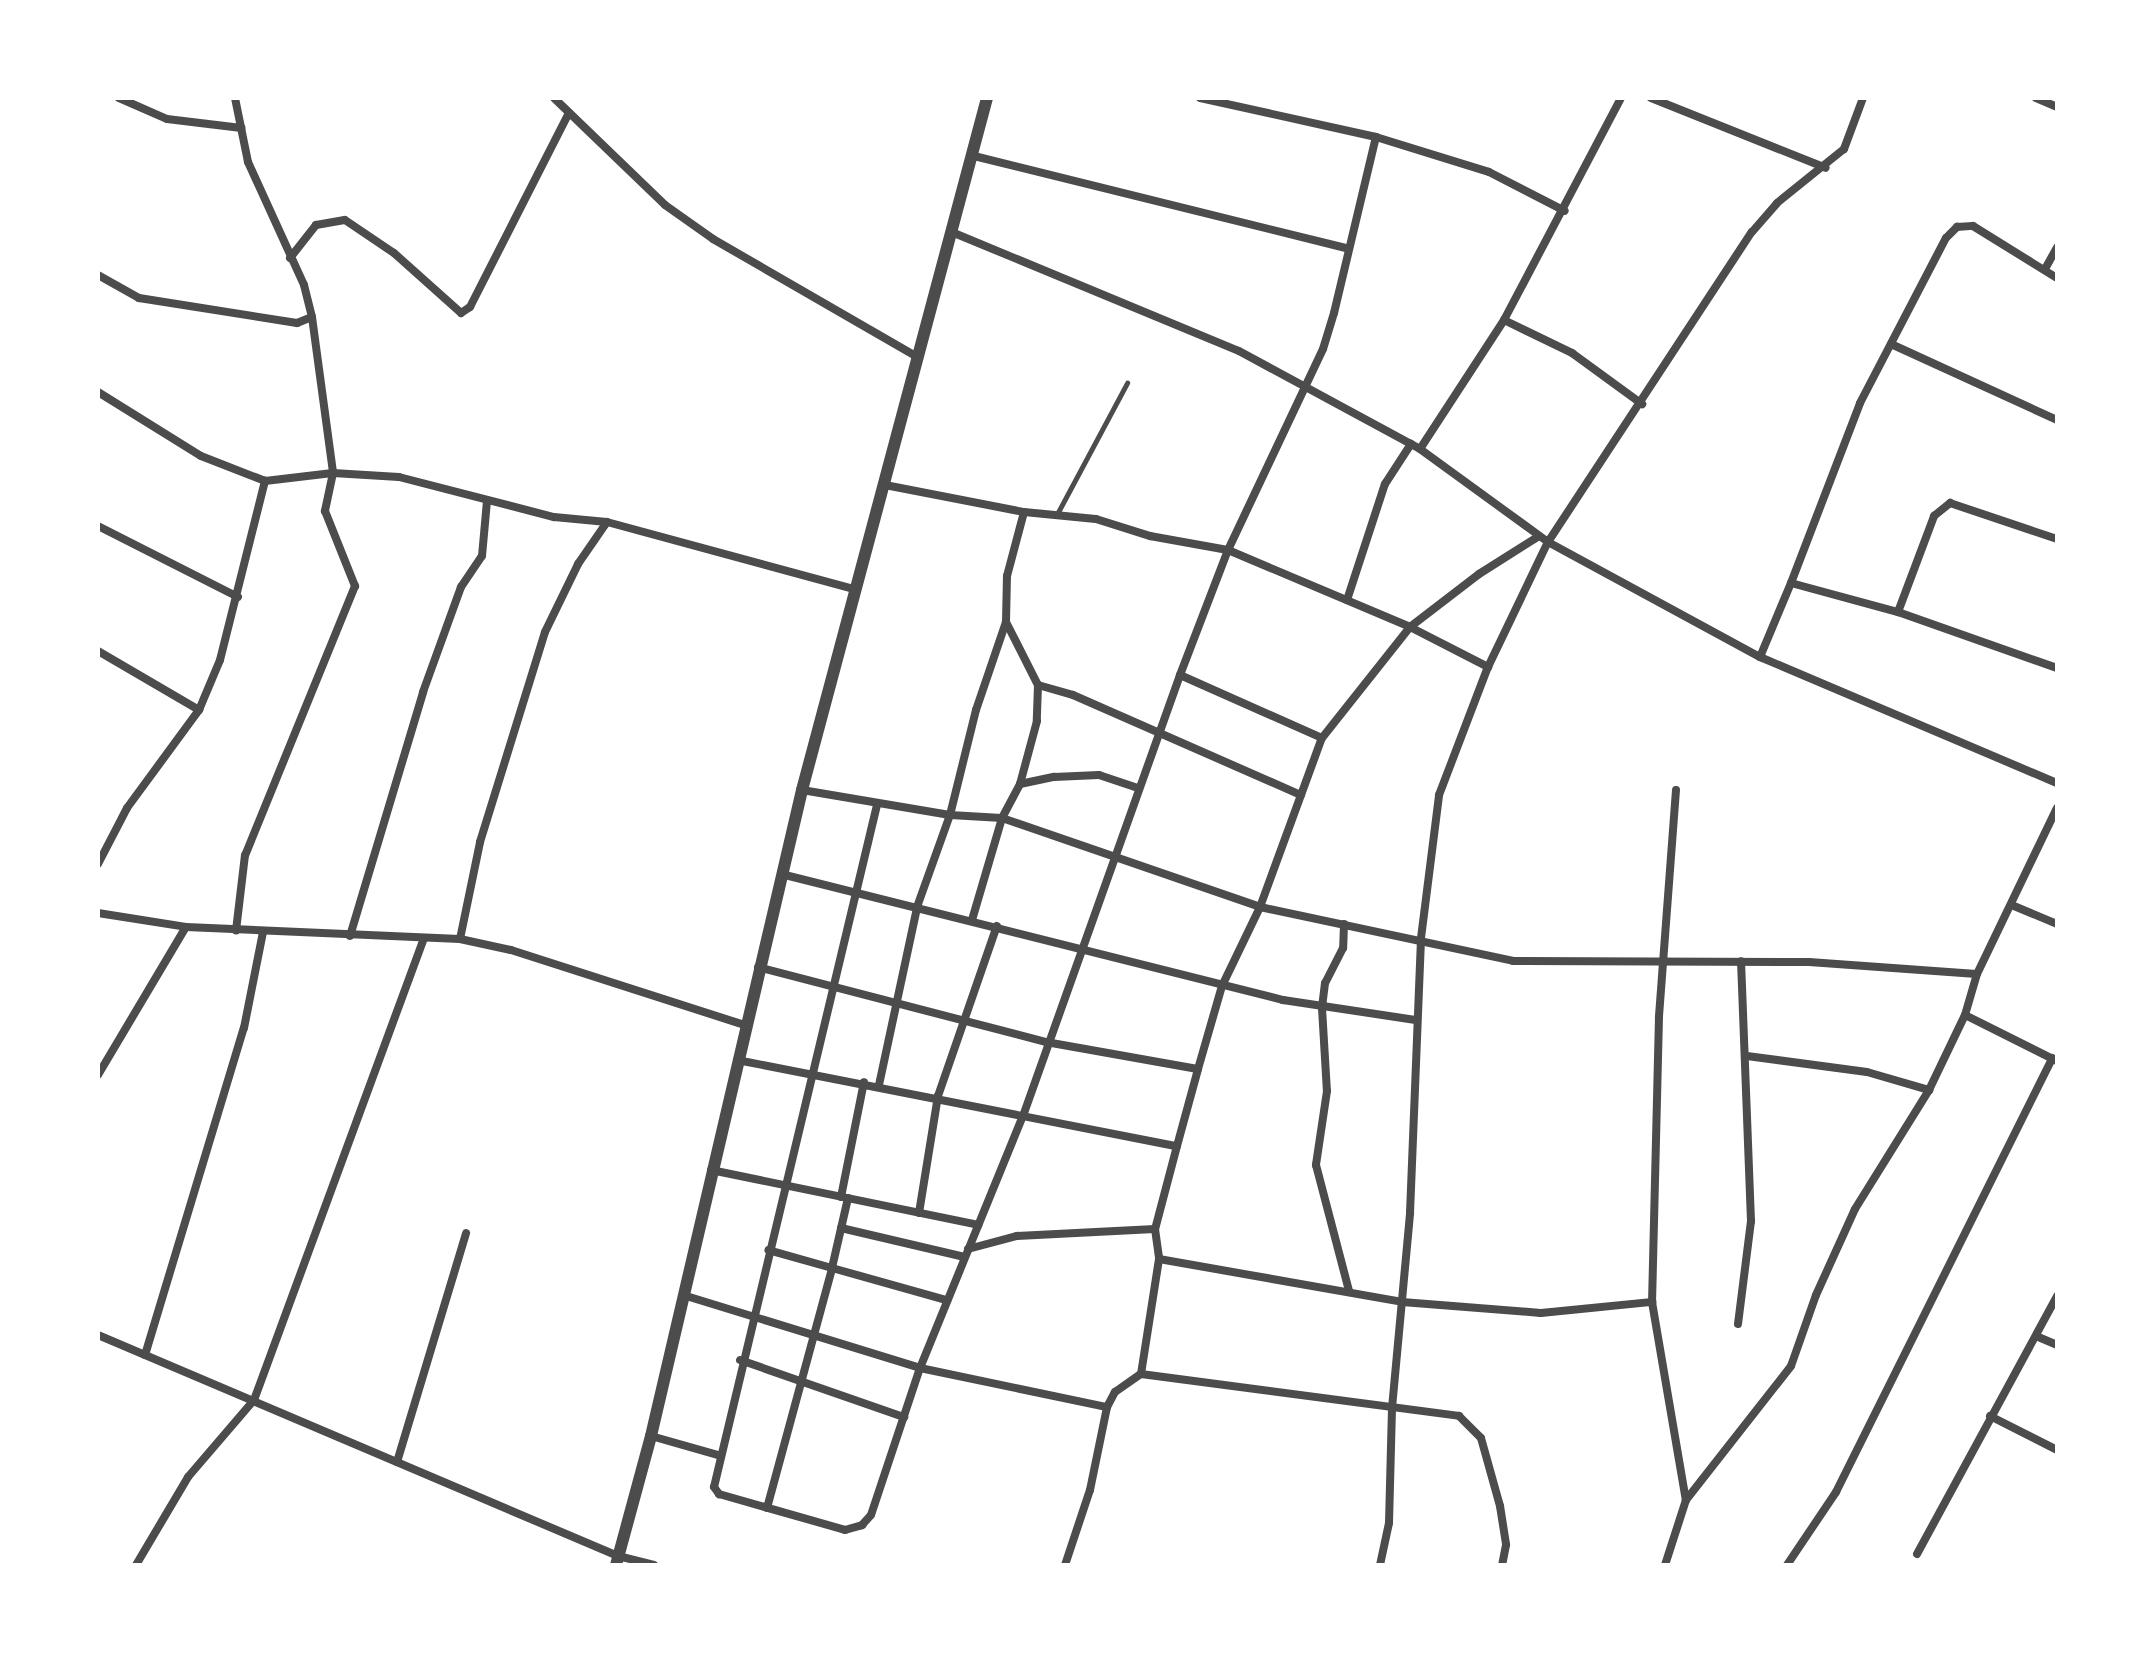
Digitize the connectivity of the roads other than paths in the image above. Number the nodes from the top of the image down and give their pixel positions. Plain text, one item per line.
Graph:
1 (119, 98) edge
2 (235, 98) edge
3 (554, 98) edge
4 (987, 98) edge
5 (1200, 98) edge
6 (1621, 98) edge
7 (1651, 98) edge
8 (1863, 98) edge
9 (2036, 98) edge
10 (2057, 107) edge
11 (569, 113) junction
12 (241, 128) junction
13 (1376, 137) junction
14 (974, 156) junction
15 (1826, 168) junction
16 (1565, 211) junction
17 (954, 233) junction
18 (2057, 247) edge
19 (1346, 248) junction
20 (290, 258) junction
21 (2045, 269) junction
22 (98, 275) edge
23 (2057, 278) edge
24 (312, 317) junction
25 (1504, 320) junction
26 (1891, 344) junction
27 (920, 358) junction
28 (1127, 383) dead end
29 (1303, 387) junction
30 (98, 392) edge
31 (1642, 404) junction
32 (2057, 420) edge
33 (1411, 444) junction
34 (1420, 449) junction
35 (333, 473) junction
36 (265, 481) junction
37 (885, 485) junction
38 (487, 501) junction
39 (1024, 512) junction
40 (1056, 515) junction
41 (607, 522) junction
42 (98, 526) edge
43 (1539, 536) junction
44 (2057, 539) edge
45 (1548, 542) junction
46 (1228, 550) junction
47 (1791, 583) junction
48 (858, 590) junction
49 (238, 597) junction
50 (1347, 600) junction
51 (1898, 612) junction
52 (1006, 622) junction
53 (1410, 627) junction
54 (98, 651) edge
55 (1760, 657) junction
56 (1488, 667) junction
57 (2057, 668) edge
58 (1180, 675) junction
59 (1038, 685) junction
60 (199, 710) junction
61 (1157, 734) junction
62 (1322, 738) junction
63 (2057, 783) edge
64 (1020, 784) junction
65 (1138, 788) junction
66 (802, 790) junction
67 (1676, 790) dead end
68 (1301, 795) junction
69 (877, 805) junction
70 (2057, 808) edge
71 (950, 815) junction
72 (1002, 818) junction
73 (1115, 853) junction
74 (98, 864) edge
75 (781, 874) junction
76 (860, 893) junction
77 (2014, 906) junction
78 (917, 907) junction
79 (1260, 907) junction
80 (98, 913) edge
81 (972, 920) junction
82 (1344, 924) junction
83 (2057, 924) edge
84 (997, 926) junction
85 (186, 927) junction
86 (236, 930) junction
87 (263, 932) junction
88 (350, 936) junction
89 (424, 938) junction
90 (1421, 938) junction
91 (460, 939) junction
92 (1081, 947) junction
93 (1741, 961) junction
94 (1661, 965) junction
95 (758, 967) junction
96 (1977, 974) junction
97 (837, 985) junction
98 (1222, 986) junction
99 (893, 1002) junction
100 (1322, 1008) junction
101 (1965, 1015) junction
102 (1416, 1020) junction
103 (963, 1022) junction
104 (744, 1025) junction
105 (1046, 1042) junction
106 (1747, 1056) junction
107 (736, 1060) junction
108 (2054, 1060) edge
109 (1198, 1069) junction
110 (815, 1074) junction
111 (98, 1075) edge
112 (864, 1082) junction
113 (879, 1085) junction
114 (1929, 1090) junction
115 (938, 1096) junction
116 (1023, 1116) junction
117 (1177, 1146) junction
118 (711, 1170) junction
119 (785, 1186) junction
120 (844, 1198) junction
121 (919, 1213) junction
122 (978, 1225) junction
123 (841, 1228) junction
124 (1155, 1229) junction
125 (466, 1233) dead end
126 (768, 1250) junction
127 (967, 1253) junction
128 (1159, 1259) junction
129 (832, 1268) junction
130 (1349, 1291) junction
131 (683, 1295) junction
132 (2057, 1296) edge
133 (946, 1300) junction
134 (1402, 1302) junction
135 (1652, 1302) junction
136 (751, 1315) junction
137 (1738, 1324) dead end
138 (813, 1333) junction
139 (98, 1335) edge
140 (2036, 1336) junction
141 (2057, 1345) edge
142 (145, 1355) junction
143 (740, 1360) junction
144 (920, 1368) junction
145 (1141, 1374) junction
146 (799, 1377) junction
147 (254, 1400) junction
148 (1107, 1407) junction
149 (1392, 1408) junction
150 (1990, 1416) junction
151 (904, 1417) junction
152 (651, 1436) junction
153 (2057, 1450) edge
154 (718, 1455) junction
155 (397, 1462) junction
156 (1686, 1500) junction
157 (767, 1508) junction
158 (1917, 1554) dead end
159 (617, 1560) edge
160 (136, 1565) edge
161 (654, 1565) edge
162 (1065, 1565) edge
163 (1380, 1565) edge
164 (1502, 1565) edge
165 (1665, 1565) edge
166 (1787, 1565) edge

1 - 12 street
2 - 12 street
3 - 11 street
4 - 14 street
5 - 13 street
6 - 16 street
7 - 15 street
8 - 15 street
9 - 10 street
11 - 20 street
11 - 27 street
12 - 20 street
13 - 16 street
13 - 19 street
14 - 17 street
14 - 19 street
15 - 31 street
16 - 25 street
17 - 27 street
17 - 29 street
18 - 21 street
19 - 29 street
20 - 24 street
21 - 23 street
21 - 26 street
22 - 24 street
24 - 35 street
25 - 31 street
25 - 34 street
26 - 32 street
26 - 47 street
27 - 37 street
28 - 40 lane
29 - 33 street
29 - 46 street
30 - 36 street
31 - 45 street
33 - 34 street
33 - 50 street
34 - 43 street
35 - 36 street
35 - 38 street
35 - 86 street
36 - 49 street
37 - 39 street
37 - 48 street
38 - 41 street
38 - 88 street
39 - 40 street
39 - 52 street
40 - 46 street
41 - 48 street
41 - 91 street
42 - 49 street
43 - 45 street
43 - 53 street
44 - 51 street
45 - 55 street
45 - 56 street
46 - 50 street
46 - 58 street
47 - 51 street
47 - 55 street
48 - 66 street
49 - 60 street
50 - 53 street
51 - 57 street
52 - 59 street
52 - 71 street
53 - 56 street
53 - 62 street
54 - 60 street
55 - 63 street
56 - 90 street
58 - 61 street
58 - 62 street
59 - 61 street
59 - 64 street
60 - 74 street
61 - 65 street
61 - 68 street
62 - 68 street
64 - 65 street
64 - 72 street
65 - 73 street
66 - 69 street
66 - 75 street
67 - 94 street
68 - 79 street
69 - 71 street
69 - 76 street
70 - 77 street
71 - 72 street
71 - 78 street
72 - 73 street
72 - 81 street
73 - 79 street
73 - 92 street
75 - 76 street
75 - 95 street
76 - 78 street
76 - 97 street
77 - 83 street
77 - 96 street
78 - 81 street
78 - 99 street
79 - 82 street
79 - 98 street
80 - 85 street
81 - 84 street
82 - 90 street
82 - 100 street
84 - 92 street
84 - 103 street
85 - 86 street
85 - 111 street
86 - 87 street
87 - 88 street
87 - 142 street
88 - 89 street
89 - 91 street
89 - 147 street
90 - 94 street
90 - 102 street
91 - 104 street
92 - 98 street
92 - 105 street
93 - 94 street
93 - 96 street
93 - 106 street
94 - 135 street
95 - 97 street
95 - 104 street
96 - 101 street
97 - 99 street
97 - 110 street
98 - 100 street
98 - 109 street
99 - 103 street
99 - 113 street
100 - 102 street
100 - 130 street
101 - 108 street
101 - 114 street
102 - 134 street
103 - 105 street
103 - 115 street
104 - 107 street
105 - 109 street
105 - 116 street
106 - 114 street
106 - 137 street
107 - 110 street
107 - 118 street
108 - 166 street
109 - 117 street
110 - 112 street
110 - 119 street
112 - 113 street
112 - 120 street
113 - 115 street
114 - 156 street
115 - 116 street
115 - 121 street
116 - 117 street
116 - 122 street
117 - 124 street
118 - 119 street
118 - 131 street
119 - 120 street
119 - 126 street
120 - 121 street
120 - 123 street
121 - 122 street
122 - 127 street
123 - 127 street
123 - 129 street
124 - 127 street
124 - 128 street
125 - 155 street
126 - 129 street
126 - 136 street
127 - 133 street
128 - 130 street
128 - 145 street
129 - 133 street
129 - 138 street
130 - 134 street
131 - 136 street
131 - 152 street
132 - 140 street
133 - 144 street
134 - 135 street
134 - 149 street
135 - 156 street
136 - 138 street
136 - 143 street
138 - 144 street
138 - 146 street
139 - 142 street
140 - 141 street
140 - 150 street
142 - 147 street
143 - 146 street
143 - 154 street
144 - 148 street
144 - 151 street
145 - 148 street
145 - 149 street
146 - 151 street
146 - 157 street
147 - 155 street
147 - 160 street
148 - 162 street
149 - 163 street
149 - 164 street
150 - 153 street
150 - 158 street
151 - 157 street
152 - 154 street
152 - 159 street
154 - 157 street
155 - 159 street
156 - 165 street
159 - 161 street

